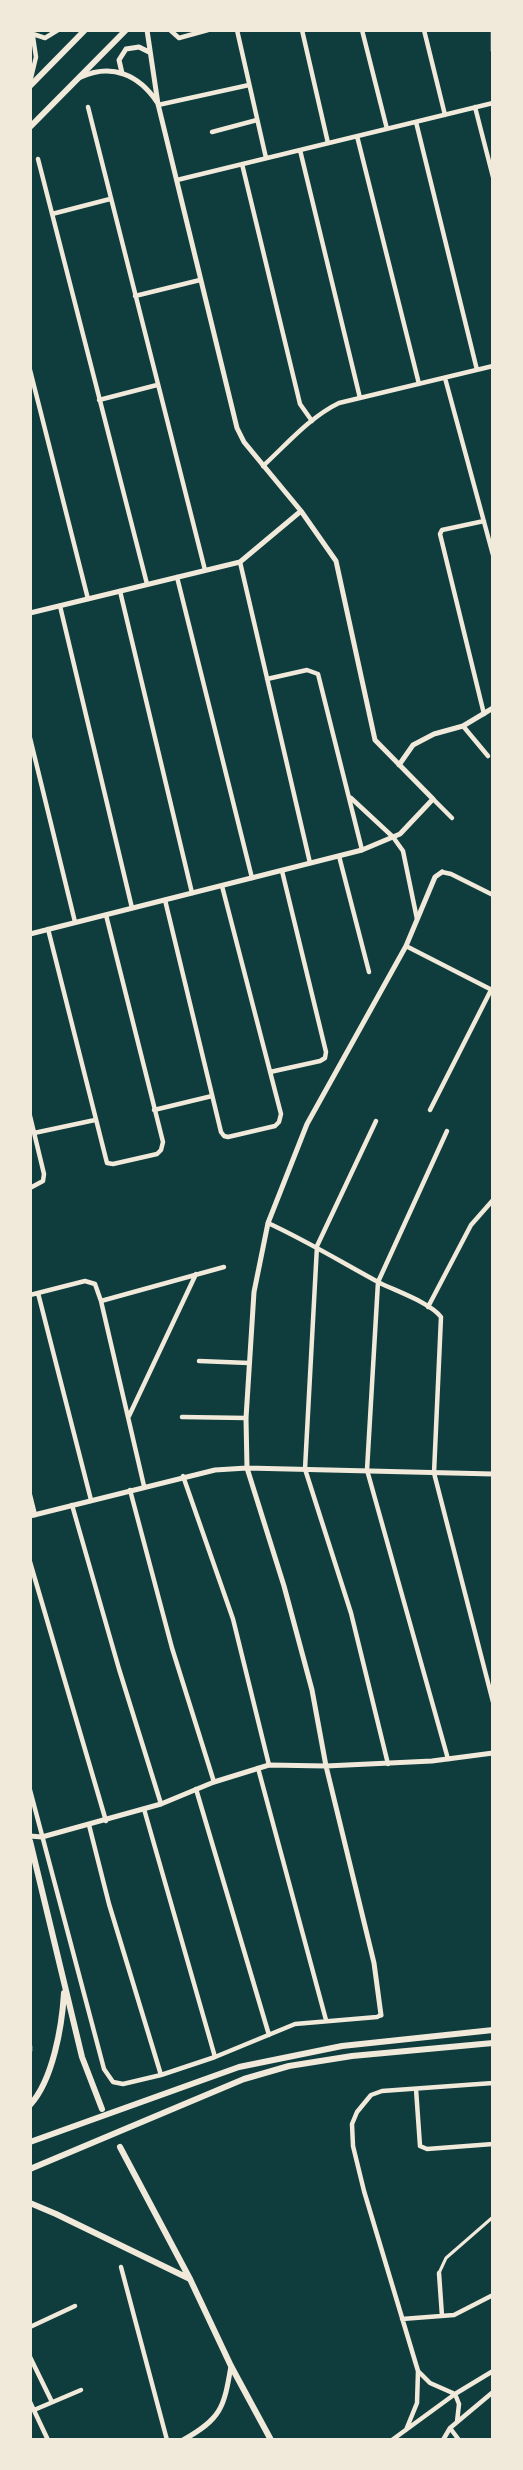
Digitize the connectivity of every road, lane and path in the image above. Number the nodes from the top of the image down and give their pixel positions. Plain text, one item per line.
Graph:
1 (58, 30) edge
2 (85, 30) edge
3 (126, 30) edge
4 (147, 30) edge
5 (170, 30) edge
6 (208, 30) edge
7 (237, 30) edge
8 (302, 30) edge
9 (362, 30) edge
10 (424, 30) edge
11 (493, 30) edge
12 (32, 32) edge
13 (493, 51) edge
14 (150, 53) junction
15 (122, 73) junction
16 (80, 78) junction
17 (30, 84) edge
18 (249, 85) junction
19 (493, 103) edge
20 (158, 104) junction
21 (475, 107) junction
22 (88, 108) dead end
23 (445, 115) junction
24 (257, 120) junction
25 (416, 122) junction
26 (30, 127) edge
27 (387, 129) junction
28 (212, 132) dead end
29 (357, 136) junction
30 (328, 143) junction
31 (300, 150) junction
32 (266, 158) junction
33 (38, 159) dead end
34 (242, 164) junction
35 (493, 177) edge
36 (177, 180) junction
37 (110, 199) junction
38 (52, 214) junction
39 (200, 280) junction
40 (135, 296) junction
41 (493, 366) edge
42 (30, 370) edge
43 (477, 370) junction
44 (445, 378) junction
45 (419, 384) junction
46 (157, 385) junction
47 (360, 398) junction
48 (99, 400) junction
49 (312, 421) junction
50 (263, 466) junction
51 (301, 511) junction
52 (484, 520) junction
53 (493, 555) edge
54 (240, 562) junction
55 (205, 570) junction
56 (177, 577) junction
57 (147, 584) junction
58 (120, 591) junction
59 (88, 599) junction
60 (60, 606) junction
61 (30, 613) edge
62 (267, 679) junction
63 (493, 708) edge
64 (484, 714) junction
65 (463, 726) junction
66 (30, 738) edge
67 (488, 756) dead end
68 (399, 765) junction
69 (350, 797) junction
70 (433, 799) junction
71 (452, 818) dead end
72 (393, 837) junction
73 (362, 850) junction
74 (339, 856) junction
75 (310, 863) junction
76 (282, 870) junction
77 (442, 872) joint
78 (252, 878) junction
79 (222, 886) junction
80 (192, 893) junction
81 (493, 895) edge
82 (165, 900) junction
83 (132, 908) junction
84 (106, 915) junction
85 (75, 922) junction
86 (418, 922) junction
87 (48, 929) junction
88 (30, 934) edge
89 (406, 946) junction
90 (369, 972) dead end
91 (492, 990) edge
92 (270, 1072) junction
93 (212, 1096) junction
94 (154, 1110) junction
95 (430, 1110) dead end
96 (30, 1116) edge
97 (95, 1120) junction
98 (376, 1121) dead end
99 (447, 1131) dead end
100 (34, 1133) junction
101 (30, 1188) edge
102 (493, 1200) edge
103 (268, 1223) junction
104 (317, 1246) junction
105 (224, 1267) dead end
106 (196, 1274) junction
107 (378, 1282) junction
108 (38, 1293) junction
109 (30, 1296) edge
110 (101, 1301) junction
111 (428, 1307) junction
112 (199, 1361) dead end
113 (249, 1363) junction
114 (129, 1416) junction
115 (182, 1417) dead end
116 (246, 1418) junction
117 (247, 1468) junction
118 (305, 1469) junction
119 (367, 1470) junction
120 (434, 1473) junction
121 (493, 1474) edge
122 (183, 1476) junction
123 (144, 1486) junction
124 (130, 1490) junction
125 (30, 1495) edge
126 (91, 1500) junction
127 (72, 1505) junction
128 (33, 1516) edge
129 (30, 1562) edge
130 (493, 1702) edge
131 (493, 1753) edge
132 (448, 1759) junction
133 (388, 1764) junction
134 (269, 1765) junction
135 (326, 1766) junction
136 (258, 1768) junction
137 (214, 1782) junction
138 (196, 1789) junction
139 (30, 1790) edge
140 (160, 1804) junction
141 (144, 1809) junction
142 (106, 1821) junction
143 (89, 1825) junction
144 (30, 1836) edge
145 (42, 1837) junction
146 (30, 1841) edge
147 (64, 1987) junction
148 (381, 2015) joint
149 (326, 2020) junction
150 (493, 2030) edge
151 (269, 2035) junction
152 (493, 2043) edge
153 (30, 2046) edge
154 (30, 2051) edge
155 (215, 2057) junction
156 (239, 2067) junction
157 (161, 2075) junction
158 (244, 2079) junction
159 (493, 2083) edge
160 (416, 2090) junction
161 (30, 2105) edge
162 (102, 2109) dead end
163 (30, 2142) edge
164 (493, 2144) edge
165 (120, 2147) dead end
166 (30, 2169) edge
167 (30, 2204) edge
168 (493, 2217) edge
169 (121, 2267) dead end
170 (439, 2273) joint
171 (190, 2279) junction
172 (493, 2295) edge
173 (75, 2306) dead end
174 (442, 2316) junction
175 (402, 2319) junction
176 (30, 2327) edge
177 (30, 2357) edge
178 (231, 2366) junction
179 (418, 2371) junction
180 (493, 2371) edge
181 (81, 2390) dead end
182 (493, 2392) edge
183 (454, 2394) junction
184 (30, 2402) edge
185 (52, 2402) junction
186 (34, 2410) junction
187 (457, 2422) junction
188 (450, 2428) junction
189 (406, 2430) junction
190 (48, 2440) edge
191 (167, 2440) edge
192 (183, 2440) edge
193 (271, 2440) edge
194 (392, 2440) edge
195 (443, 2440) edge
196 (459, 2440) edge

1 - 12 street
2 - 17 main road
3 - 16 main road
4 - 14 street
5 - 6 street
7 - 18 street
8 - 30 street
9 - 27 street
10 - 23 street
11 - 13 street
12 - 17 street
14 - 15 street
14 - 20 street
15 - 16 street
15 - 20 street
16 - 26 main road
18 - 20 street
18 - 24 street
19 - 21 street
20 - 36 street
21 - 23 street
21 - 35 street
22 - 37 street
23 - 25 street
24 - 28 street
24 - 32 street
25 - 27 street
25 - 43 street
27 - 29 street
29 - 30 street
29 - 45 street
30 - 31 street
31 - 32 street
31 - 47 street
32 - 34 street
33 - 38 street
34 - 36 street
34 - 49 street
36 - 39 street
37 - 38 street
37 - 40 street
38 - 48 street
39 - 40 street
39 - 50 street
40 - 46 street
41 - 43 street
42 - 59 street
43 - 44 street
44 - 45 street
44 - 52 street
45 - 47 street
46 - 48 street
46 - 55 street
47 - 49 street
48 - 57 street
49 - 50 street
50 - 51 street
51 - 54 street
51 - 68 street
52 - 53 street
52 - 64 street
54 - 55 street
54 - 62 street
55 - 56 street
56 - 57 street
56 - 78 street
57 - 58 street
58 - 59 street
58 - 80 street
59 - 60 street
60 - 61 street
60 - 83 street
62 - 69 street
62 - 75 street
63 - 64 street
64 - 65 street
65 - 67 street
65 - 68 street
66 - 85 street
68 - 70 street
69 - 72 street
69 - 73 street
70 - 71 street
70 - 72 street
72 - 73 street
72 - 86 street
73 - 74 street
74 - 75 street
74 - 90 street
75 - 76 street
76 - 78 street
76 - 92 street
77 - 81 street
77 - 86 street
78 - 79 street
79 - 80 street
79 - 92 street
80 - 82 street
82 - 83 street
82 - 93 street
83 - 84 street
84 - 85 street
84 - 94 street
85 - 87 street
86 - 89 street
87 - 88 street
87 - 97 street
89 - 91 street
89 - 103 street
91 - 95 street
92 - 93 street
93 - 94 street
94 - 97 street
96 - 100 street
97 - 100 street
98 - 104 street
99 - 107 street
100 - 101 street
102 - 111 street
103 - 104 street
103 - 113 street
104 - 107 street
104 - 118 street
105 - 106 street
106 - 110 street
106 - 114 street
107 - 111 street
107 - 119 street
108 - 109 street
108 - 110 street
108 - 126 street
110 - 114 street
111 - 120 street
112 - 113 street
113 - 116 street
114 - 123 street
115 - 116 street
116 - 117 street
117 - 118 street
117 - 122 street
117 - 135 street
118 - 119 street
118 - 133 street
119 - 120 street
119 - 132 street
120 - 121 street
120 - 130 street
122 - 123 street
122 - 134 street
123 - 124 street
124 - 126 street
124 - 137 street
125 - 128 street
126 - 127 street
127 - 128 street
127 - 140 street
129 - 142 street
131 - 132 street
132 - 133 street
133 - 135 street
134 - 135 street
134 - 136 street
135 - 148 street
136 - 137 street
136 - 149 street
137 - 138 street
138 - 140 street
138 - 151 street
139 - 145 street
140 - 141 street
141 - 142 street
141 - 155 street
142 - 143 street
143 - 145 street
143 - 157 street
144 - 145 street
145 - 157 street
146 - 147 main road
147 - 161 main road
147 - 162 main road
148 - 149 street
149 - 151 street
150 - 156 main road
151 - 155 street
152 - 158 main road
153 - 154 street
155 - 157 street
156 - 158 main road
156 - 163 main road
158 - 166 main road
159 - 160 street
160 - 164 street
160 - 175 street
165 - 171 main road
167 - 171 main road
168 - 170 street
169 - 191 street
170 - 174 street
171 - 178 main road
172 - 174 street
173 - 176 street
174 - 175 street
175 - 179 street
177 - 185 street
178 - 192 street
178 - 193 main road
179 - 183 street
179 - 189 street
180 - 183 street
181 - 185 street
182 - 187 street
183 - 187 street
183 - 189 street
184 - 186 street
185 - 186 street
186 - 190 street
187 - 188 street
188 - 195 street
188 - 196 street
189 - 194 street

